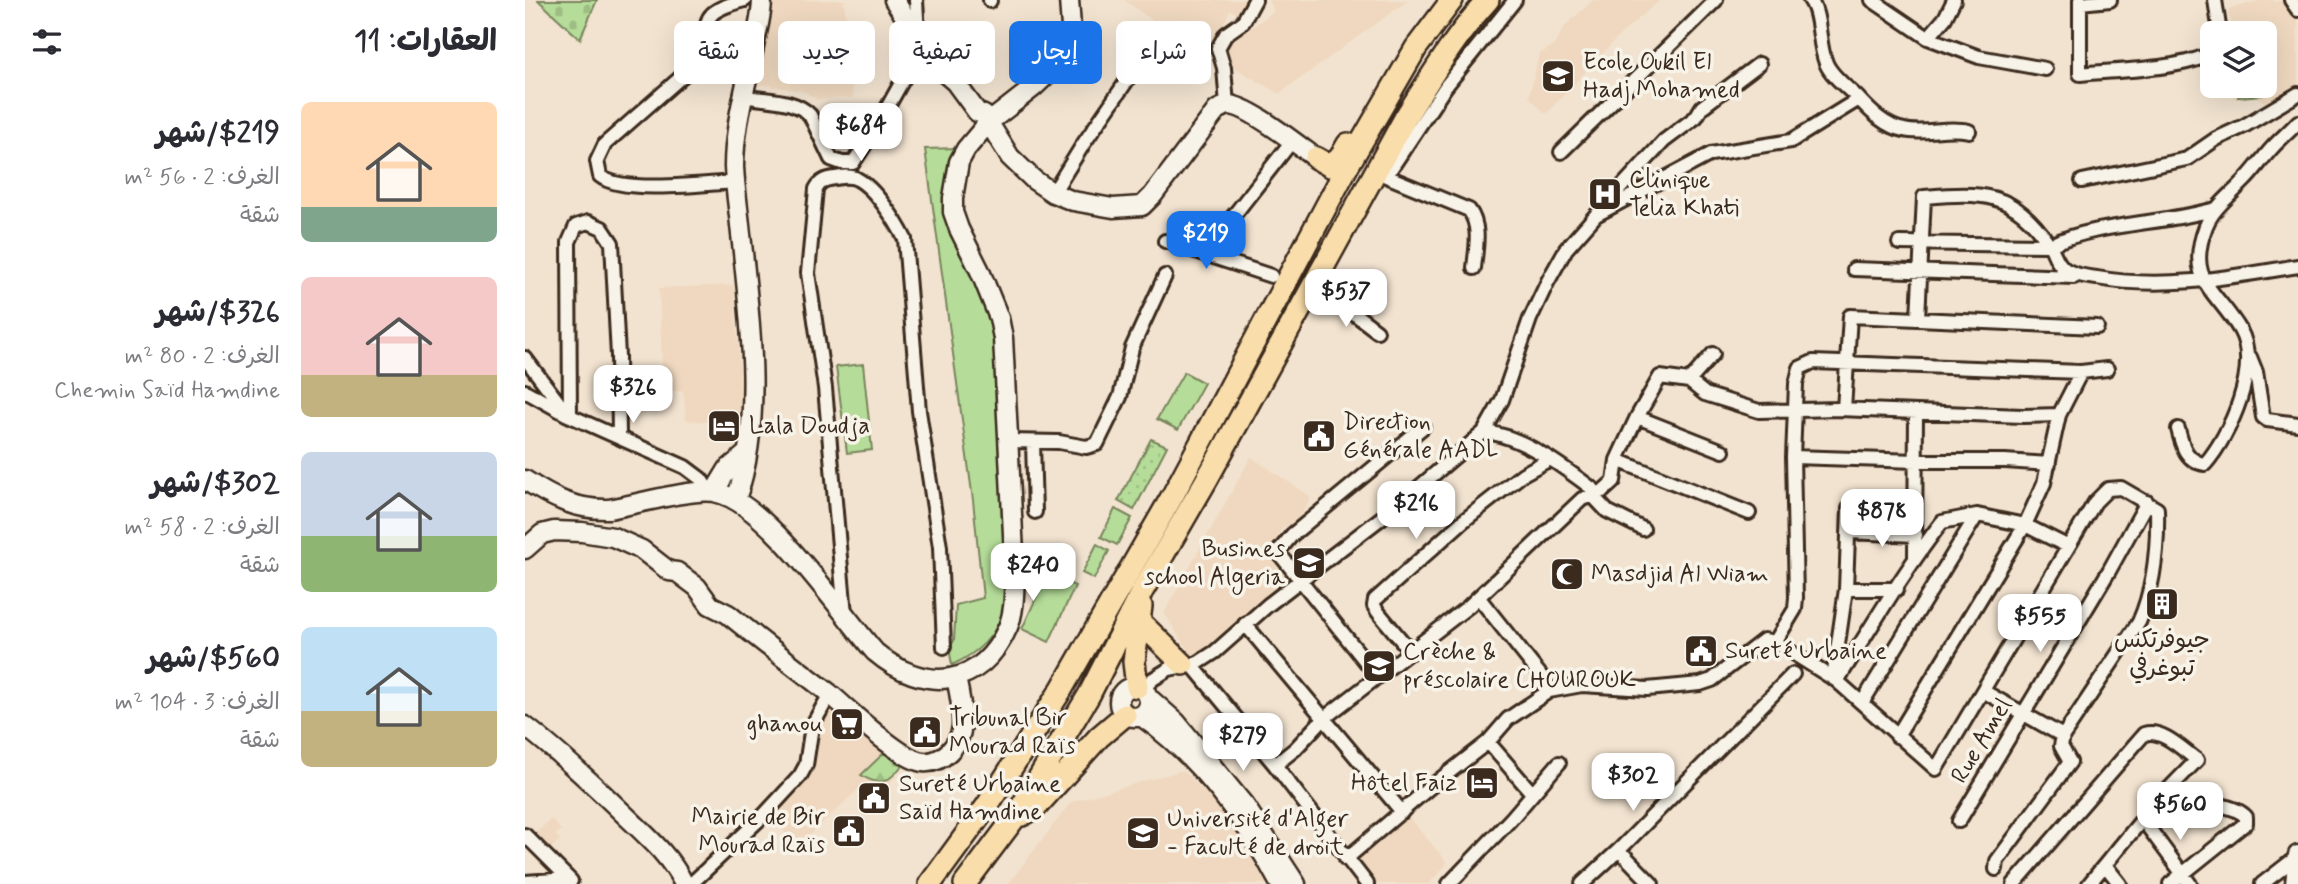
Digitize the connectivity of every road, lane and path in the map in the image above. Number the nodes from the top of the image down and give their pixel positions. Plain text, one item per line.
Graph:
1 (745, 0) edge
2 (762, 0) edge
3 (894, 0) edge
4 (916, 0) edge
5 (1069, 0) edge
6 (1255, 0) edge
7 (1452, 0) edge
8 (1488, 0) edge
9 (1515, 0) edge
10 (1716, 0) edge
11 (1810, 0) edge
12 (1872, 0) edge
13 (1954, 0) edge
14 (2110, 0) edge
15 (2215, 0) edge
16 (2291, 0) edge
17 (2080, 1) edge
18 (2298, 9) edge
19 (908, 21) edge
20 (917, 21) edge
21 (2218, 21) edge
22 (1928, 38) junction
23 (2200, 58) edge
24 (1759, 64) dead end
25 (2045, 69) dead end
26 (1403, 70) junction
27 (901, 84) edge
28 (957, 84) edge
29 (1125, 84) edge
30 (2298, 94) edge
31 (743, 96) junction
32 (1859, 99) junction
33 (1227, 105) junction
34 (2298, 122) edge
35 (988, 123) junction
36 (1969, 131) dead end
37 (1292, 141) junction
38 (1561, 152) dead end
39 (1315, 158) joint
40 (1386, 176) junction
41 (2082, 181) dead end
42 (735, 182) junction
43 (1053, 193) junction
44 (2216, 209) junction
45 (1595, 215) junction
46 (1165, 241) dead end
47 (1899, 243) dead end
48 (1921, 243) junction
49 (2050, 245) junction
50 (1209, 254) junction
51 (2298, 266) edge
52 (1474, 268) dead end
53 (1854, 269) dead end
54 (1921, 270) junction
55 (1165, 276) dead end
56 (2096, 278) junction
57 (1278, 280) junction
58 (2203, 281) junction
59 (1313, 285) junction
60 (1918, 318) junction
61 (2097, 327) dead end
62 (1377, 331) dead end
63 (2241, 333) junction
64 (1713, 354) dead end
65 (525, 358) edge
66 (1847, 364) junction
67 (2107, 369) dead end
68 (2081, 372) junction
69 (1689, 381) junction
70 (525, 391) edge
71 (1845, 409) junction
72 (1794, 410) junction
73 (1916, 413) junction
74 (567, 414) junction
75 (2059, 415) junction
76 (1637, 417) junction
77 (2298, 424) edge
78 (1423, 427) dead end
79 (2178, 429) dead end
80 (1484, 432) junction
81 (619, 437) junction
82 (1010, 441) junction
83 (1033, 443) junction
84 (1723, 451) dead end
85 (745, 454) junction
86 (1793, 457) junction
87 (1550, 459) junction
88 (1618, 460) junction
89 (1917, 461) junction
90 (2049, 464) junction
91 (525, 480) edge
92 (711, 492) junction
93 (1592, 495) junction
94 (736, 499) junction
95 (2147, 502) junction
96 (1915, 506) junction
97 (1035, 512) dead end
98 (1749, 513) dead end
99 (1977, 515) junction
100 (2025, 525) junction
101 (1643, 529) dead end
102 (1849, 532) junction
103 (1916, 535) junction
104 (2067, 546) junction
105 (525, 549) edge
106 (1915, 556) junction
107 (1301, 581) junction
108 (1846, 589) junction
109 (1897, 589) junction
110 (1141, 593) junction
111 (1479, 598) junction
112 (846, 618) junction
113 (1140, 622) junction
114 (1245, 624) junction
115 (1775, 642) junction
116 (944, 647) dead end
117 (1411, 652) junction
118 (1187, 665) junction
119 (1793, 674) dead end
120 (1378, 677) junction
121 (956, 678) junction
122 (1835, 679) junction
123 (1549, 691) junction
124 (1983, 691) junction
125 (1144, 693) junction
126 (830, 694) junction
127 (1862, 703) junction
128 (2023, 715) junction
129 (1133, 716) junction
130 (1323, 719) junction
131 (525, 726) edge
132 (1897, 736) junction
133 (2063, 736) junction
134 (1488, 742) junction
135 (1559, 764) dead end
136 (1275, 765) junction
137 (1532, 793) junction
138 (2160, 798) junction
139 (1402, 812) junction
140 (1016, 816) junction
141 (2143, 820) junction
142 (1959, 821) dead end
143 (525, 836) edge
144 (1619, 850) junction
145 (2298, 855) edge
146 (1346, 859) junction
147 (2105, 864) junction
148 (1996, 869) dead end
149 (2186, 878) edge
150 (571, 882) edge
151 (525, 883) edge
152 (684, 884) edge
153 (691, 884) edge
154 (930, 884) edge
155 (965, 884) edge
156 (1280, 884) edge
157 (1296, 884) edge
158 (1367, 884) edge
159 (1449, 884) edge
160 (1582, 884) edge
161 (1652, 884) edge
162 (2014, 884) edge
163 (2089, 884) edge
164 (2120, 884) edge
165 (2170, 884) edge
166 (2262, 884) edge
167 (2295, 884) edge

1 - 42 street
2 - 31 main road
3 - 19 main road
4 - 20 street
5 - 35 main road
6 - 33 street
7 - 26 highway
8 - 59 highway
9 - 40 street
10 - 38 street
11 - 32 street
12 - 22 street
13 - 22 street
14 - 17 street
15 - 21 street
16 - 18 street
17 - 23 street
22 - 25 street
24 - 45 street
26 - 39 highway
26 - 57 highway
27 - 31 street
28 - 35 main road
29 - 43 street
30 - 41 street
31 - 42 main road
32 - 36 street
32 - 45 street
33 - 37 main road
33 - 43 main road
34 - 44 street
35 - 43 main road
35 - 82 main road
37 - 39 main road
37 - 50 street
40 - 52 street
40 - 59 highway
42 - 85 main road
44 - 49 street
44 - 58 street
45 - 80 street
46 - 50 street
47 - 48 street
48 - 49 street
48 - 49 street
48 - 54 street
49 - 56 street
50 - 57 street
51 - 58 street
53 - 54 street
54 - 56 street
54 - 60 street
55 - 83 street
56 - 58 street
57 - 154 highway
58 - 63 street
59 - 62 street
59 - 110 highway
60 - 61 street
60 - 66 street
63 - 77 street
63 - 79 street
64 - 69 street
65 - 74 street
66 - 68 street
66 - 71 street
66 - 72 street
67 - 68 street
68 - 75 street
69 - 72 street
69 - 76 street
70 - 74 street
71 - 72 street
71 - 73 street
72 - 86 street
73 - 75 street
73 - 89 street
74 - 81 street
74 - 81 street
75 - 90 street
76 - 84 street
76 - 88 street
78 - 107 street
80 - 87 street
80 - 107 street
81 - 92 street
82 - 83 street
82 - 121 main road
83 - 97 street
85 - 92 main road
85 - 94 main road
86 - 89 street
86 - 115 street
87 - 93 street
87 - 117 street
88 - 93 street
88 - 98 street
89 - 90 street
89 - 96 street
90 - 100 street
91 - 92 main road
92 - 94 main road
93 - 101 street
93 - 111 street
94 - 112 main road
95 - 104 street
95 - 128 street, Rue Amel
95 - 133 street
96 - 102 street
96 - 103 street
99 - 100 street
99 - 106 street
99 - 127 street
100 - 104 street
100 - 132 street
102 - 103 street
102 - 108 street
103 - 106 street
104 - 124 street
105 - 126 main road
106 - 109 street
107 - 114 street
107 - 120 street
108 - 109 street
108 - 122 street
109 - 122 street
110 - 113 highway
110 - 140 highway
111 - 117 street
111 - 123 street
112 - 116 street
112 - 121 main road
113 - 118 highway
113 - 125 highway
114 - 118 street
114 - 130 street
115 - 122 street
115 - 123 street
117 - 120 street
118 - 125 street
118 - 136 street
119 - 144 street
120 - 130 street
121 - 126 main road
122 - 127 street
123 - 134 street
124 - 128 street
124 - 132 street
125 - 129 main road
125 - 129 main road
125 - 157 main road
126 - 153 street
127 - 132 street
128 - 133 street
128 - 142 street, Rue Amel
129 - 140 highway
129 - 156 main road
130 - 136 street
130 - 139 street
131 - 152 main road
133 - 148 street
134 - 137 street
134 - 139 street
135 - 137 street
136 - 146 street
137 - 159 street
138 - 141 street
138 - 149 street
138 - 162 street
139 - 146 street
140 - 155 highway
141 - 147 street
141 - 149 street
143 - 150 street
144 - 160 street
144 - 161 street
145 - 166 street
145 - 167 main road
146 - 158 street
147 - 163 street
147 - 164 street
149 - 165 street
150 - 151 street

